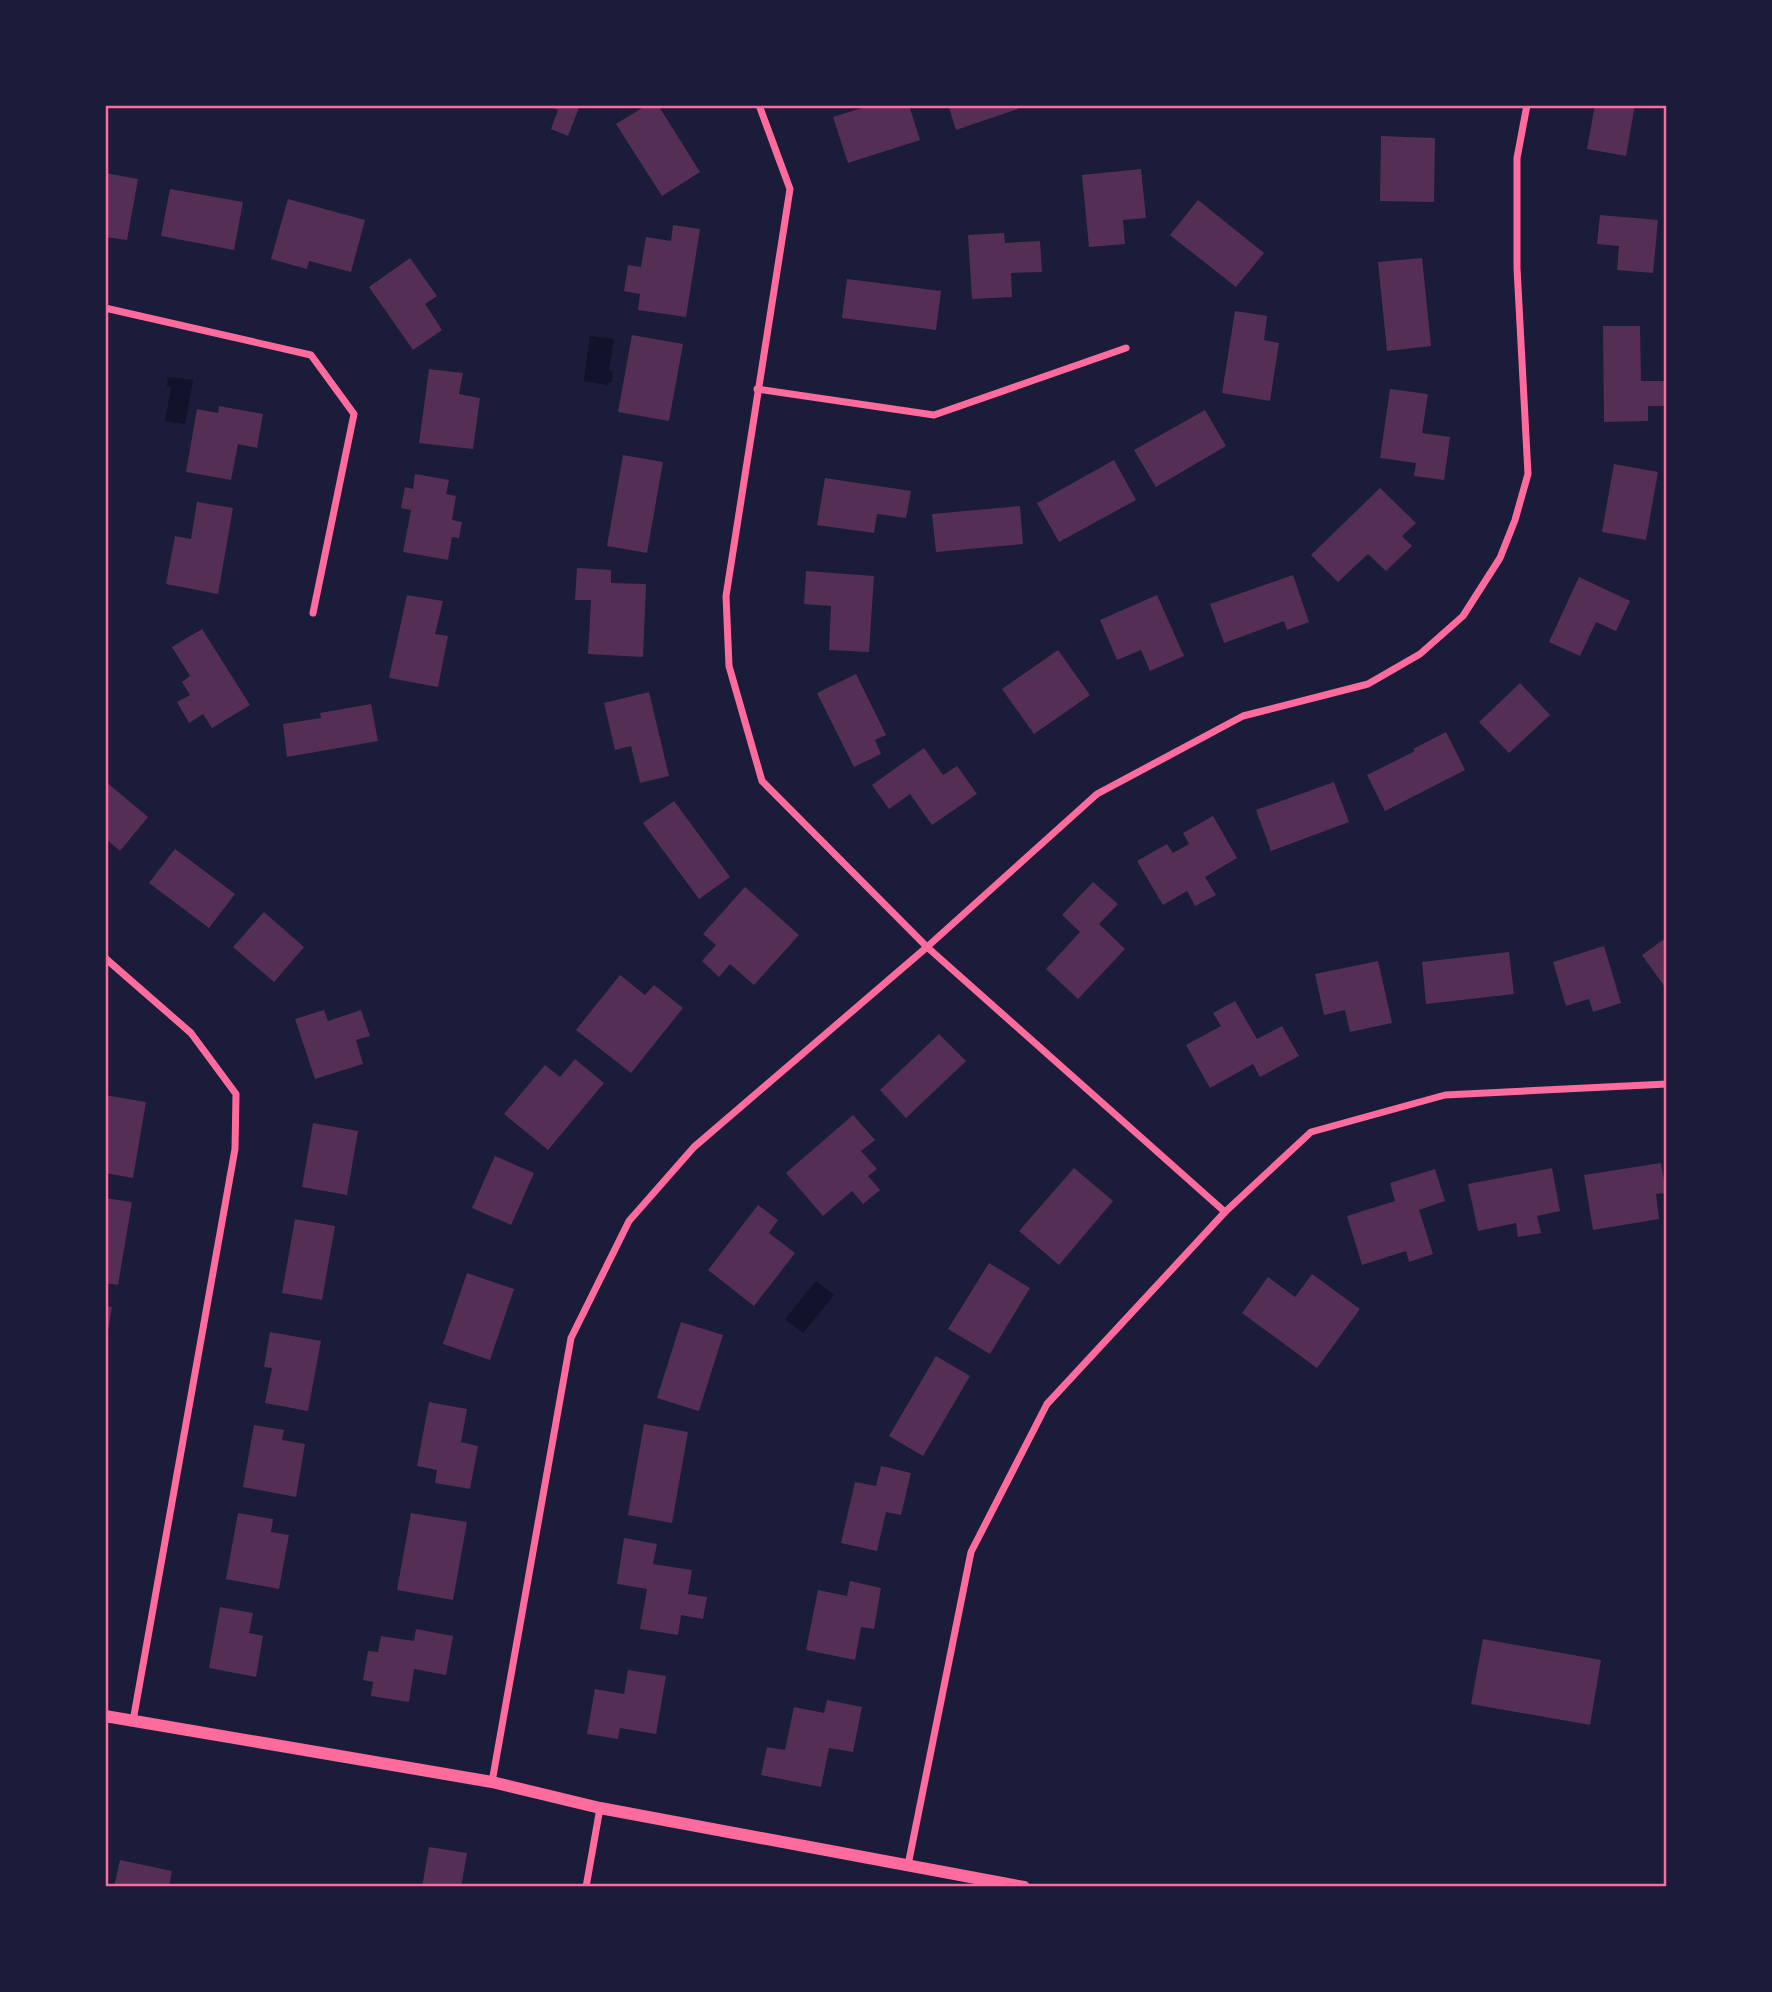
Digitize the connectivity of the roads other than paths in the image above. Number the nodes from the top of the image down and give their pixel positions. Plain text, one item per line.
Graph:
1 (759, 105) edge
2 (1527, 105) edge
3 (105, 308) edge
4 (1126, 348) dead end
5 (757, 389) junction
6 (313, 613) dead end
7 (927, 947) junction
8 (105, 958) edge
9 (1667, 1084) edge
10 (1225, 1212) junction
11 (105, 1716) edge
12 (133, 1721) junction
13 (492, 1782) junction
14 (600, 1808) junction
15 (908, 1865) junction
16 (586, 1887) edge
17 (1024, 1887) edge

1 - 5 street
2 - 7 street
3 - 6 street
4 - 5 street
5 - 7 street
7 - 10 street
7 - 13 street
8 - 12 street
9 - 10 street
10 - 15 street
11 - 12 street
12 - 13 street
13 - 14 street
14 - 15 street
14 - 16 street
15 - 17 street

